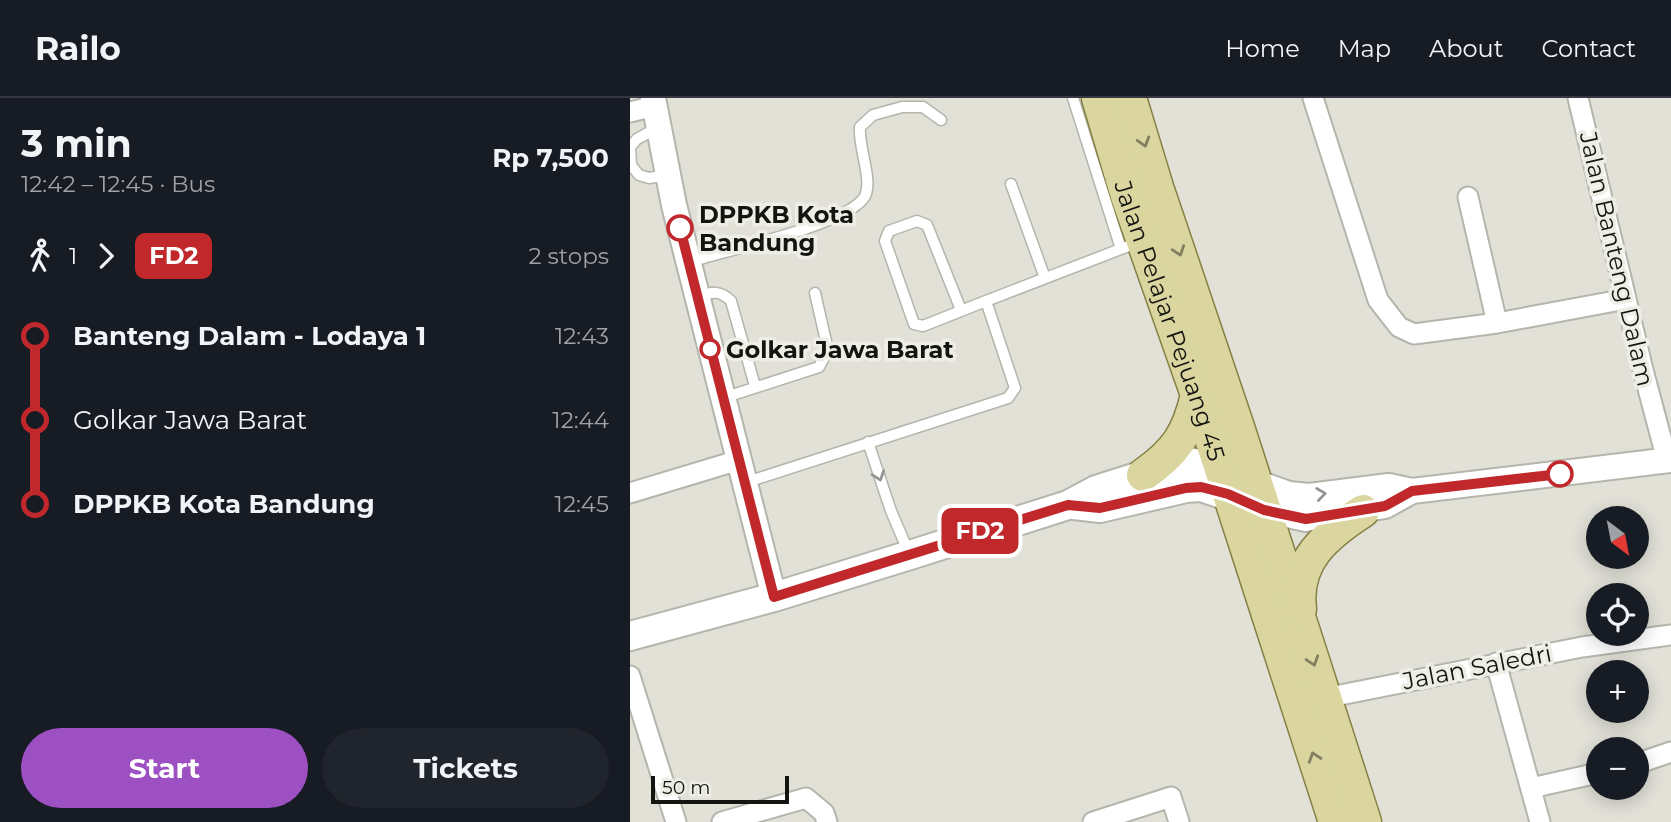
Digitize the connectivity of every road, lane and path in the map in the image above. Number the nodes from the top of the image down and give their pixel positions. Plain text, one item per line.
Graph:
1 (1073, 98) edge
2 (1130, 98) edge
3 (1313, 98) edge
4 (1578, 98) edge
5 (649, 111) edge
6 (941, 120) dead end
7 (1097, 120) edge
8 (1011, 184) dead end
9 (1142, 191) junction
10 (1468, 197) dead end
11 (1132, 245) junction
12 (688, 263) junction
13 (1045, 278) junction
14 (815, 293) dead end
15 (696, 296) junction
16 (1626, 299) junction
17 (986, 301) junction
18 (961, 310) junction
19 (1497, 323) junction
20 (755, 386) junction
21 (1196, 395) junction
22 (723, 398) junction
23 (868, 442) junction
24 (1669, 460) edge
25 (742, 472) junction
26 (1143, 474) junction
27 (1242, 488) junction
28 (1412, 491) junction
29 (630, 493) edge
30 (1068, 505) junction
31 (1363, 511) junction
32 (910, 555) junction
33 (774, 597) junction
34 (1301, 624) junction
35 (1671, 635) edge
36 (630, 636) edge
37 (1496, 663) junction
38 (630, 676) edge
39 (1325, 698) junction
40 (1671, 752) edge
41 (1649, 760) edge
42 (1586, 776) edge
43 (1531, 788) junction
44 (676, 822) edge
45 (722, 822) edge
46 (827, 822) edge
47 (1093, 822) edge
48 (1179, 822) edge
49 (1335, 822) edge
50 (1365, 822) edge
51 (1540, 822) edge

1 - 7 lane
2 -> 9 main road, Jalan Pelajar Pejuang 45
3 - 19 street
4 - 16 street, Jalan Banteng Dalam
5 - 12 street
6 - 12 lane
7 - 9 main road, Jalan Pelajar Pejuang 45
7 - 11 lane
8 - 13 lane
9 - 11 main road, Jalan Pelajar Pejuang 45
9 -> 27 main road, Jalan Pelajar Pejuang 45
10 - 19 street
11 - 13 lane
11 - 21 main road, Jalan Pelajar Pejuang 45
12 - 15 street
13 - 17 lane
14 - 20 lane
15 - 20 lane
15 - 22 street
16 - 19 street
16 - 24 street, Jalan Banteng Dalam
17 - 18 lane
17 - 23 lane
18 - 18 lane
20 - 22 lane
21 - 26 main road
21 - 27 main road, Jalan Pelajar Pejuang 45
22 - 25 street
23 - 25 lane
23 -> 32 lane
24 - 28 street
25 - 29 street
25 - 33 street
26 - 27 main road
26 - 30 main road
27 -> 28 street
27 - 30 main road
27 - 31 street
27 - 34 main road, Jalan Pelajar Pejuang 45
49 -> 27 main road, Jalan Pelajar Pejuang 45
28 - 31 street
30 - 32 main road
31 - 34 main road
32 - 33 main road
33 - 36 main road
34 -> 39 main road, Jalan Pelajar Pejuang 45
35 - 37 street, Jalan Saledri
37 - 39 street, Jalan Saledri
37 - 43 street
38 - 44 street
39 - 50 main road, Jalan Pelajar Pejuang 45
40 - 41 street
42 - 43 street
43 - 51 street
45 - 46 street
47 - 48 street

